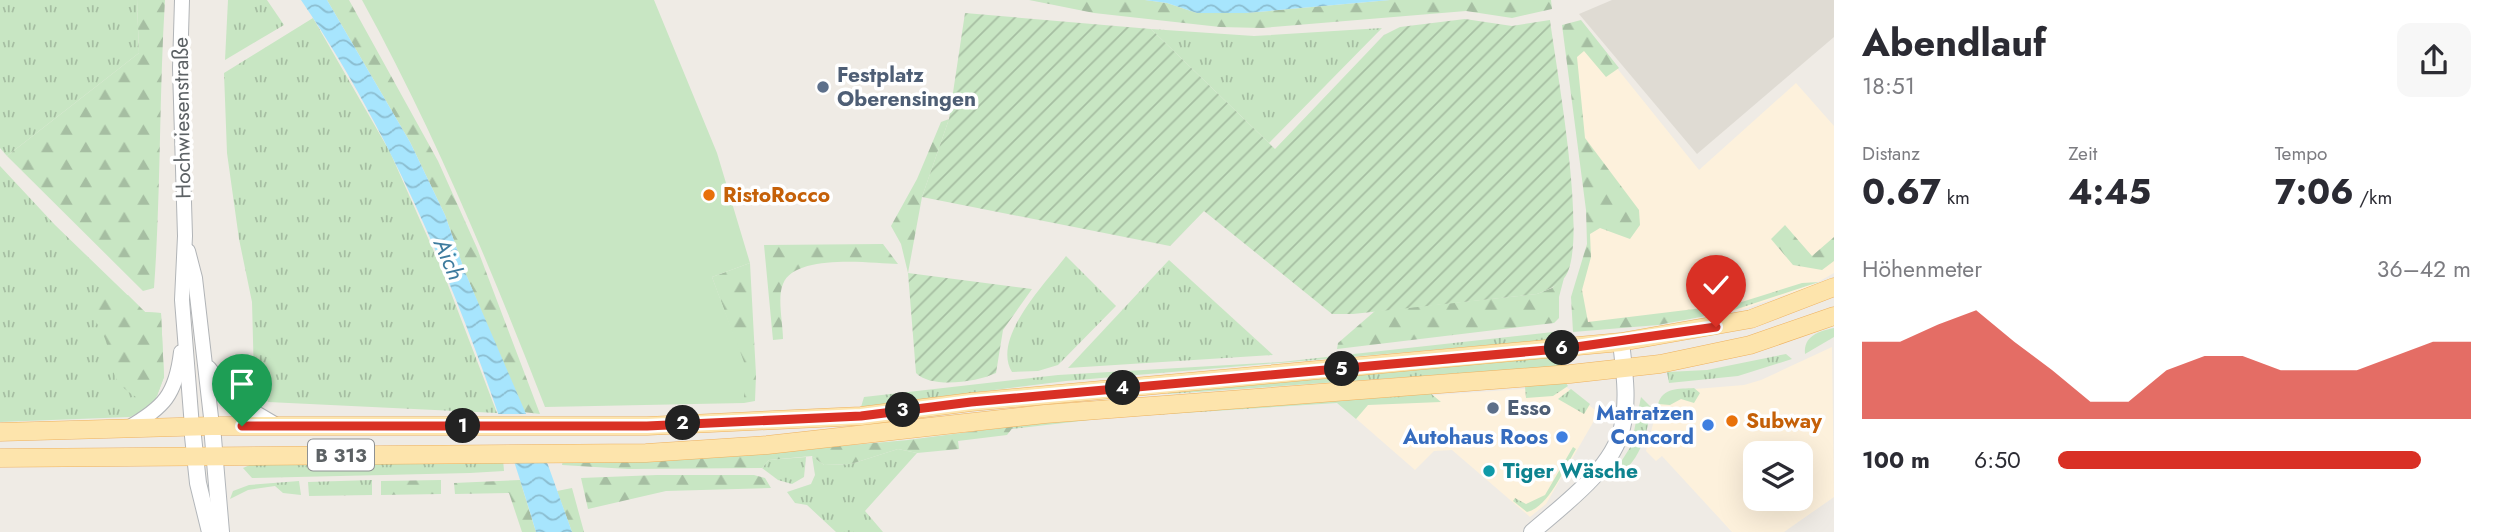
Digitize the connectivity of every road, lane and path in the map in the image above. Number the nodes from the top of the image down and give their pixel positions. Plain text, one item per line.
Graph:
1 (182, 0) edge
2 (185, 236) junction
3 (1834, 287) edge
4 (1834, 316) edge
5 (183, 327) junction
6 (1621, 342) junction
7 (206, 365) junction
8 (1624, 369) junction
9 (212, 426) junction
10 (192, 427) junction
11 (279, 427) junction
12 (126, 429) junction
13 (0, 432) edge
14 (194, 455) junction
15 (214, 455) junction
16 (0, 458) edge
17 (210, 532) edge
18 (221, 532) edge
19 (1532, 532) edge

1 - 2 street, Hochwiesenstraße
2 - 5 street, Hochwiesenstraße
2 - 7 street, Hochwiesenstraße
3 - 6 main road, B 313
4 - 8 main road, B 313
5 - 10 street, Hochwiesenstraße
5 - 12 street
6 - 8 main road
6 - 11 main road, B 313
7 - 9 street, Hochwiesenstraße
7 - 11 street
8 - 15 main road, B 313
8 - 19 main road
9 - 10 main road, B 313
9 - 11 main road, B 313
9 - 15 main road, Hochwiesenstraße
10 - 12 main road, B 313
10 - 14 main road
12 - 13 main road, B 313
14 - 15 main road, B 313
14 - 16 main road, B 313
14 - 17 main road
15 - 18 main road, Hochwiesenstraße

